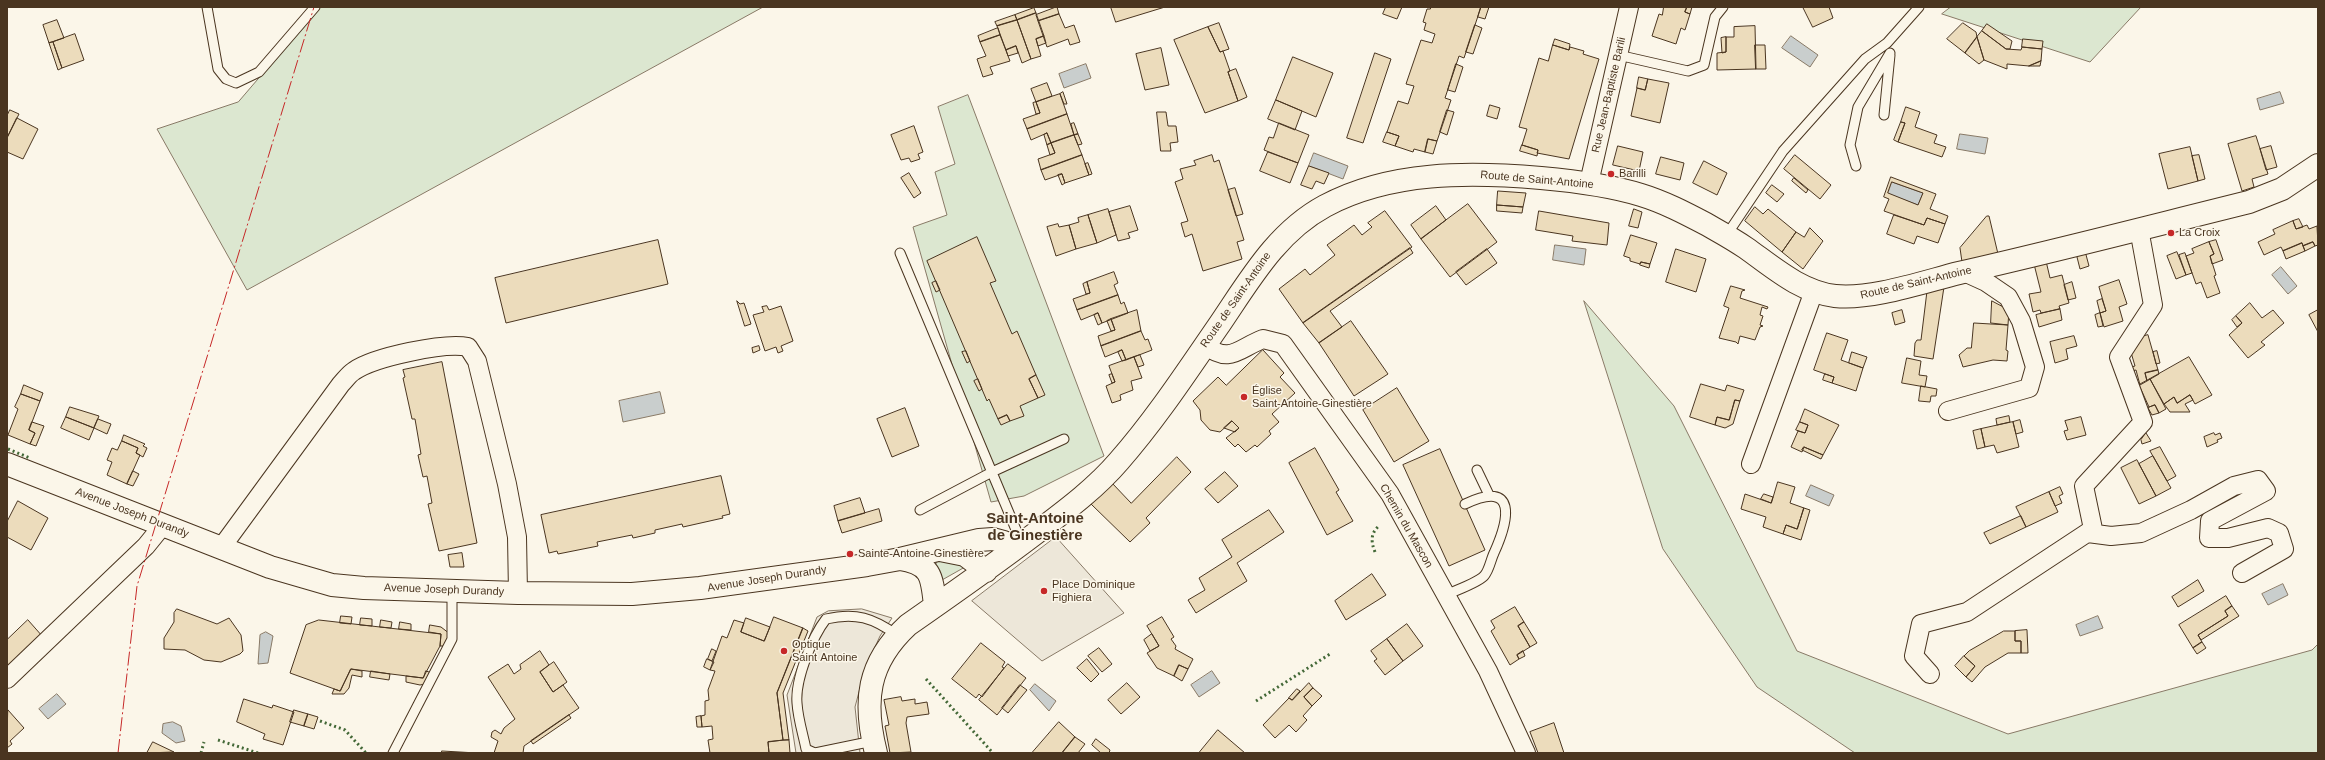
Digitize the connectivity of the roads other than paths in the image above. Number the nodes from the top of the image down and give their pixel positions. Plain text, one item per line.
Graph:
1 (207, 7) edge
2 (315, 7) edge
3 (1628, 7) edge
4 (1723, 7) edge
5 (1919, 7) edge
6 (1887, 43) junction
7 (1890, 53) junction
8 (1618, 55) junction
9 (1884, 115) dead end
10 (1856, 166) dead end
11 (2317, 167) edge
12 (1589, 183) junction
13 (2139, 229) junction
14 (1726, 236) junction
15 (900, 253) dead end
16 (1964, 272) junction
17 (1814, 291) junction
18 (1205, 345) junction
19 (1948, 411) dead end
20 (1064, 439) dead end
21 (7, 464) edge
22 (1751, 464) dead end
23 (1477, 470) dead end
24 (992, 472) junction
25 (1489, 495) junction
26 (1465, 504) dead end
27 (920, 510) dead end
28 (163, 525) junction
29 (2088, 533) junction
30 (221, 548) junction
31 (1017, 548) junction
32 (939, 550) junction
33 (900, 559) junction
34 (986, 571) junction
35 (2242, 573) dead end
36 (452, 590) junction
37 (518, 593) junction
38 (1445, 595) junction
39 (935, 606) junction
40 (897, 635) junction
41 (1930, 674) dead end
42 (7, 679) edge
43 (875, 747) edge
44 (393, 753) edge
45 (1526, 753) edge

1 - 2 lane
3 - 8 street, Rue Jean-Baptiste Barili
4 - 8 lane
5 - 6 lane
6 - 7 lane
6 - 14 lane
7 - 9 lane
7 - 10 lane
8 - 12 street, Rue Jean-Baptiste Barili
11 - 13 street, Route de Saint-Antoine
12 - 14 street, Route de Saint-Antoine
12 - 18 street, Route de Saint-Antoine
13 - 16 street, Route de Saint-Antoine
13 - 29 street
14 - 17 street, Route de Saint-Antoine
15 - 24 lane
16 - 17 street, Route de Saint-Antoine
16 - 19 street
17 - 22 street
18 - 31 street, Route de Saint-Antoine
18 - 38 street, Chemin du Mascon
20 - 24 lane
21 - 28 street, Avenue Joseph Durandy
23 - 25 lane
24 - 27 lane
24 - 31 lane
25 - 26 lane
25 - 38 lane
28 - 30 street, Avenue Joseph Durandy
28 - 42 street
29 - 35 street
29 - 41 street
30 - 36 street, Avenue Joseph Durandy
30 - 37 street
31 - 32 street, Avenue Joseph Durandy
31 - 34 street, Route de Saint-Antoine
32 - 33 street, Avenue Joseph Durandy
32 - 34 street
33 - 37 street, Avenue Joseph Durandy
33 - 39 street
34 - 39 street, Route de Saint-Antoine
36 - 37 street, Avenue Joseph Durandy
36 - 44 lane
38 - 45 street, Chemin du Mascon
39 - 40 street, Route de Saint-Antoine
40 - 43 street, Route de Saint-Antoine
40 - 43 lane

